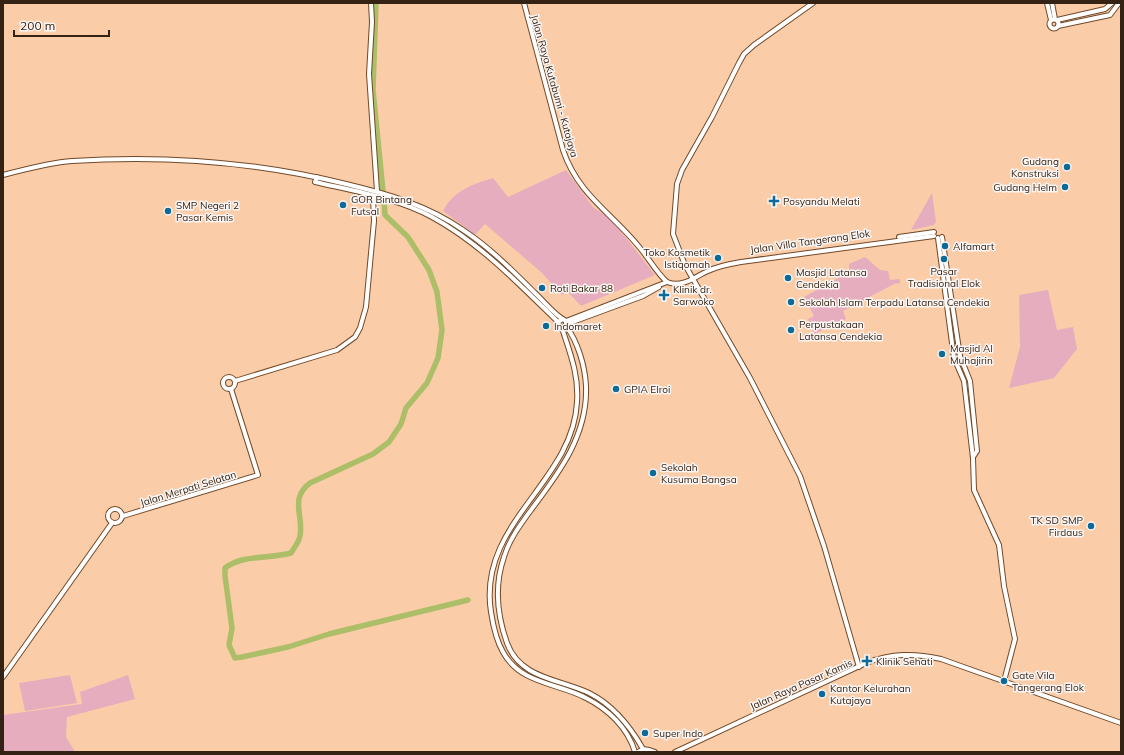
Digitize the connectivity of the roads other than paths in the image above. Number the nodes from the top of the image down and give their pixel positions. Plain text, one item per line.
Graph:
1 (371, 3) edge
2 (524, 3) edge
3 (813, 3) edge
4 (1047, 3) edge
5 (1052, 3) edge
6 (1112, 3) edge
7 (1119, 3) edge
8 (1055, 20) junction
9 (1058, 26) junction
10 (3, 174) edge
11 (316, 179) junction
12 (377, 191) junction
13 (373, 196) junction
14 (434, 212) junction
15 (431, 216) junction
16 (937, 236) junction
17 (514, 272) junction
18 (511, 276) junction
19 (692, 280) junction
20 (667, 282) junction
21 (951, 300) junction
22 (946, 301) junction
23 (558, 322) junction
24 (565, 323) junction
25 (562, 328) junction
26 (960, 356) junction
27 (954, 358) junction
28 (235, 381) junction
29 (232, 389) junction
30 (970, 409) junction
31 (975, 428) junction
32 (969, 430) junction
33 (973, 458) junction
34 (123, 516) junction
35 (112, 523) junction
36 (859, 667) junction
37 (3, 677) edge
38 (1004, 681) junction
39 (1121, 723) edge
40 (643, 749) junction
41 (637, 752) edge
42 (655, 752) edge
43 (675, 752) edge

1 - 12 street
2 - 20 street, Jalan Raya Kutabumi - Kutajaya
3 - 19 street
4 - 8 street
5 - 8 street
6 - 8 street
7 - 9 street
8 - 9 street
8 - 9 street
10 - 11 street
11 - 12 street
11 - 13 street
12 - 14 street
13 - 15 street
13 - 28 street
14 - 15 street
14 - 17 street
15 - 18 street
16 - 19 street, Jalan Villa Tangerang Elok
16 - 21 street
16 - 22 street
17 - 18 street
17 - 24 street
18 - 23 street
19 - 20 street
19 - 36 street
20 - 24 street
21 - 22 street
21 - 26 street
22 - 27 street
23 - 24 street
23 - 25 street
24 - 25 street
24 - 40 street
25 - 41 street
26 - 27 street
26 - 30 street
27 - 30 street
28 - 29 street
28 - 29 street
29 - 34 street, Jalan Merpati Selatan
30 - 31 street
30 - 32 street
31 - 32 street
31 - 33 street
32 - 33 street
33 - 38 street
34 - 35 street
34 - 35 street
35 - 37 street
36 - 38 street, Jalan Raya Pasar Kamis
36 - 43 street, Jalan Raya Pasar Kamis
38 - 39 street, Jalan Raya Pasar Kamis
40 - 41 street
40 - 42 street

